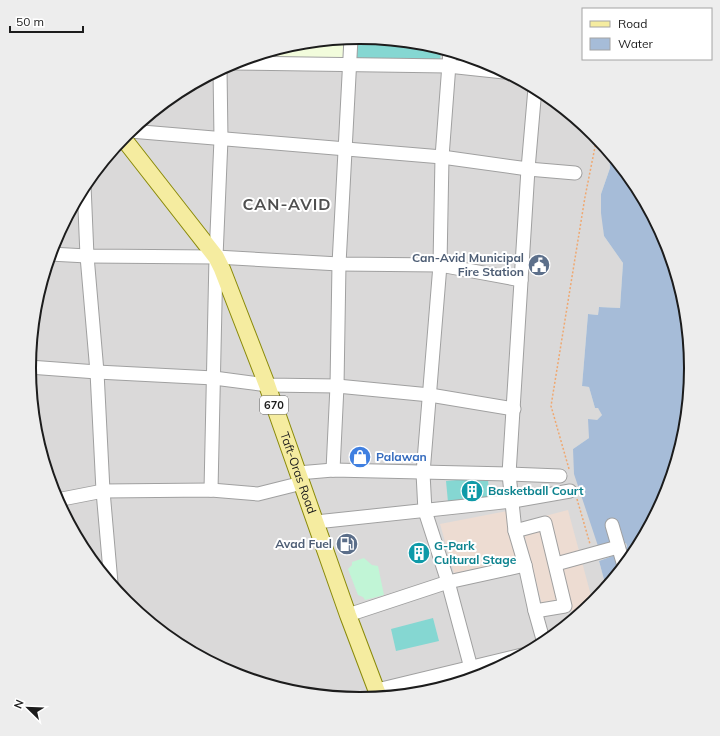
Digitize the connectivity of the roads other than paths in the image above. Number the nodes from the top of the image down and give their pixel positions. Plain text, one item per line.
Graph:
1 (351, 44) edge
2 (449, 57) edge
3 (250, 63) edge
4 (350, 65) junction
5 (448, 66) junction
6 (487, 70) edge
7 (220, 76) edge
8 (534, 95) edge
9 (138, 132) edge
10 (220, 139) junction
11 (126, 144) edge
12 (345, 149) junction
13 (442, 157) junction
14 (528, 169) junction
15 (575, 173) dead end
16 (85, 198) edge
17 (57, 254) edge
18 (87, 256) junction
19 (216, 257) junction
20 (339, 264) junction
21 (440, 265) junction
22 (521, 280) junction
23 (36, 368) edge
24 (97, 372) junction
25 (214, 378) junction
26 (267, 385) junction
27 (337, 386) junction
28 (430, 395) junction
29 (514, 409) junction
30 (333, 470) junction
31 (423, 473) junction
32 (509, 474) junction
33 (565, 474) road end
34 (300, 478) junction
35 (211, 490) junction
36 (103, 492) junction
37 (573, 493) road end
38 (64, 499) edge
39 (513, 501) junction
40 (425, 511) junction
41 (316, 522) junction
42 (612, 525) dead end
43 (515, 531) junction
44 (618, 547) junction
45 (622, 558) edge
46 (556, 564) junction
47 (525, 565) junction
48 (110, 574) edge
49 (448, 582) junction
50 (535, 612) junction
51 (348, 615) junction
52 (542, 636) edge
53 (498, 661) edge
54 (471, 668) junction
55 (393, 690) edge
56 (377, 691) edge

1 - 4 street
2 - 5 street
3 - 4 street
4 - 5 street
4 - 12 street
5 - 6 street
5 - 13 street
7 - 10 street
8 - 14 street
9 - 10 street
10 - 12 street
10 - 19 street
11 - 19 main road, Taft-Oras Road / 670
12 - 13 street
12 - 20 street
13 - 14 street
13 - 21 street
14 - 15 street
14 - 22 street
16 - 18 street
17 - 18 street
18 - 19 street
18 - 24 street
19 - 20 street
19 - 25 street
19 - 26 main road, Taft-Oras Road / 670
20 - 21 street
20 - 27 street
21 - 22 street
21 - 28 street
22 - 29 street
23 - 24 street
24 - 25 street
24 - 36 street
25 - 26 street
25 - 35 street
26 - 27 street
26 - 34 main road, Taft-Oras Road / 670
27 - 28 street
27 - 30 street
28 - 29 street
28 - 31 street
29 - 32 street
30 - 31 street
30 - 34 street
31 - 32 street
31 - 40 street
32 - 33 street
32 - 39 street
34 - 35 street
34 - 41 main road, Taft-Oras Road / 670
35 - 36 street
36 - 38 street
36 - 48 street
37 - 39 street
39 - 40 street
39 - 43 street
40 - 41 street
40 - 49 street
41 - 51 main road, Taft-Oras Road / 670
42 - 44 street
43 - 46 street
43 - 47 street
44 - 45 street
44 - 46 street
46 - 50 street
47 - 49 street
47 - 50 street
49 - 51 street
49 - 54 street
50 - 52 street
51 - 56 main road, Taft-Oras Road / 670
53 - 54 street
54 - 55 street

